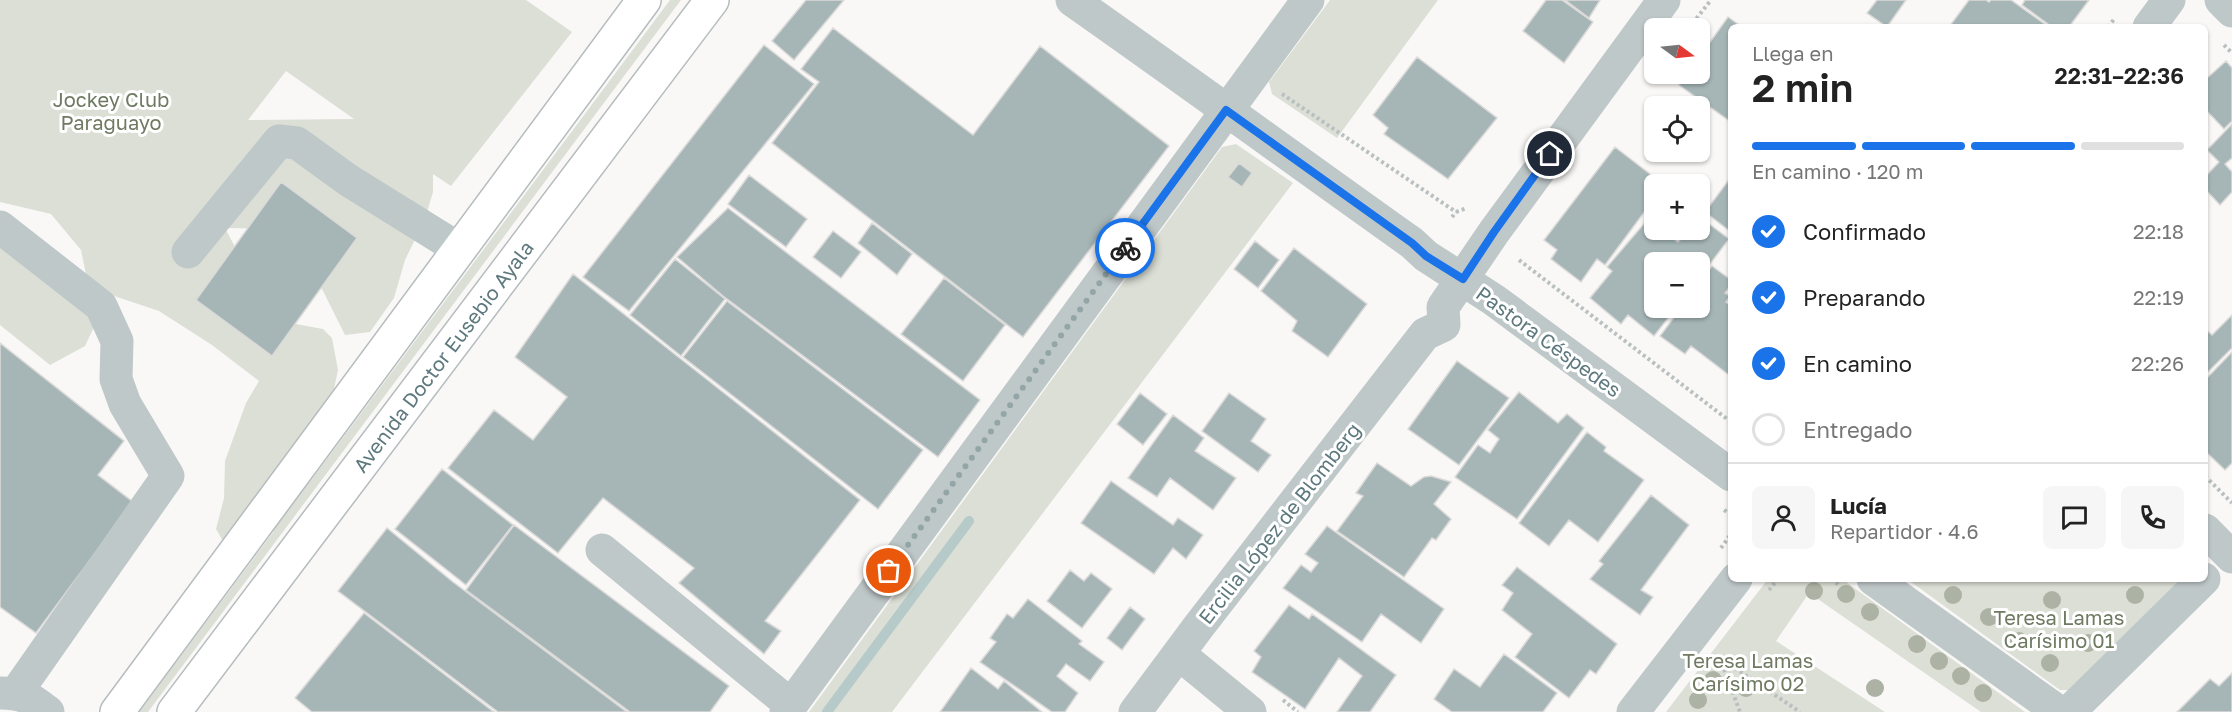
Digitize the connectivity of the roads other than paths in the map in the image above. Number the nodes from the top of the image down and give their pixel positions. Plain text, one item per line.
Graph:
1 (644, 0) edge
2 (712, 0) edge
3 (1308, 0) edge
4 (1664, 0) edge
5 (2169, 0) edge
6 (2221, 0) edge
7 (1075, 1) edge
8 (2232, 11) edge
9 (2151, 24) edge
10 (1226, 110) junction
11 (0, 227) edge
12 (459, 249) junction
13 (188, 252) dead end
14 (1463, 279) junction
15 (1728, 474) edge
16 (2221, 546) edge
17 (602, 550) dead end
18 (2208, 570) edge
19 (1734, 582) edge
20 (1877, 582) edge
21 (2200, 582) edge
22 (1179, 654) junction
23 (8, 693) edge
24 (789, 709) edge
25 (48, 712) edge
26 (117, 712) edge
27 (174, 712) edge
28 (1135, 712) edge
29 (1250, 712) edge
30 (1634, 712) edge
31 (2059, 712) edge
32 (2068, 712) edge

1 - 12 highway
2 - 27 highway, Avenida Doctor Eusebio Ayala
3 - 10 street
4 - 14 street, Ercilia López de Blomberg
5 - 9 street
6 - 8 street
7 - 10 street, Pastora Céspedes
10 - 14 street, Pastora Céspedes
10 - 24 street
11 - 23 street
12 - 13 street
12 - 26 highway
14 - 15 street, Pastora Céspedes
14 - 22 street, Ercilia López de Blomberg
16 - 18 street
17 - 24 street
19 - 30 street
20 - 31 street
21 - 32 street
22 - 28 street, Ercilia López de Blomberg
22 - 29 street
23 - 25 street

